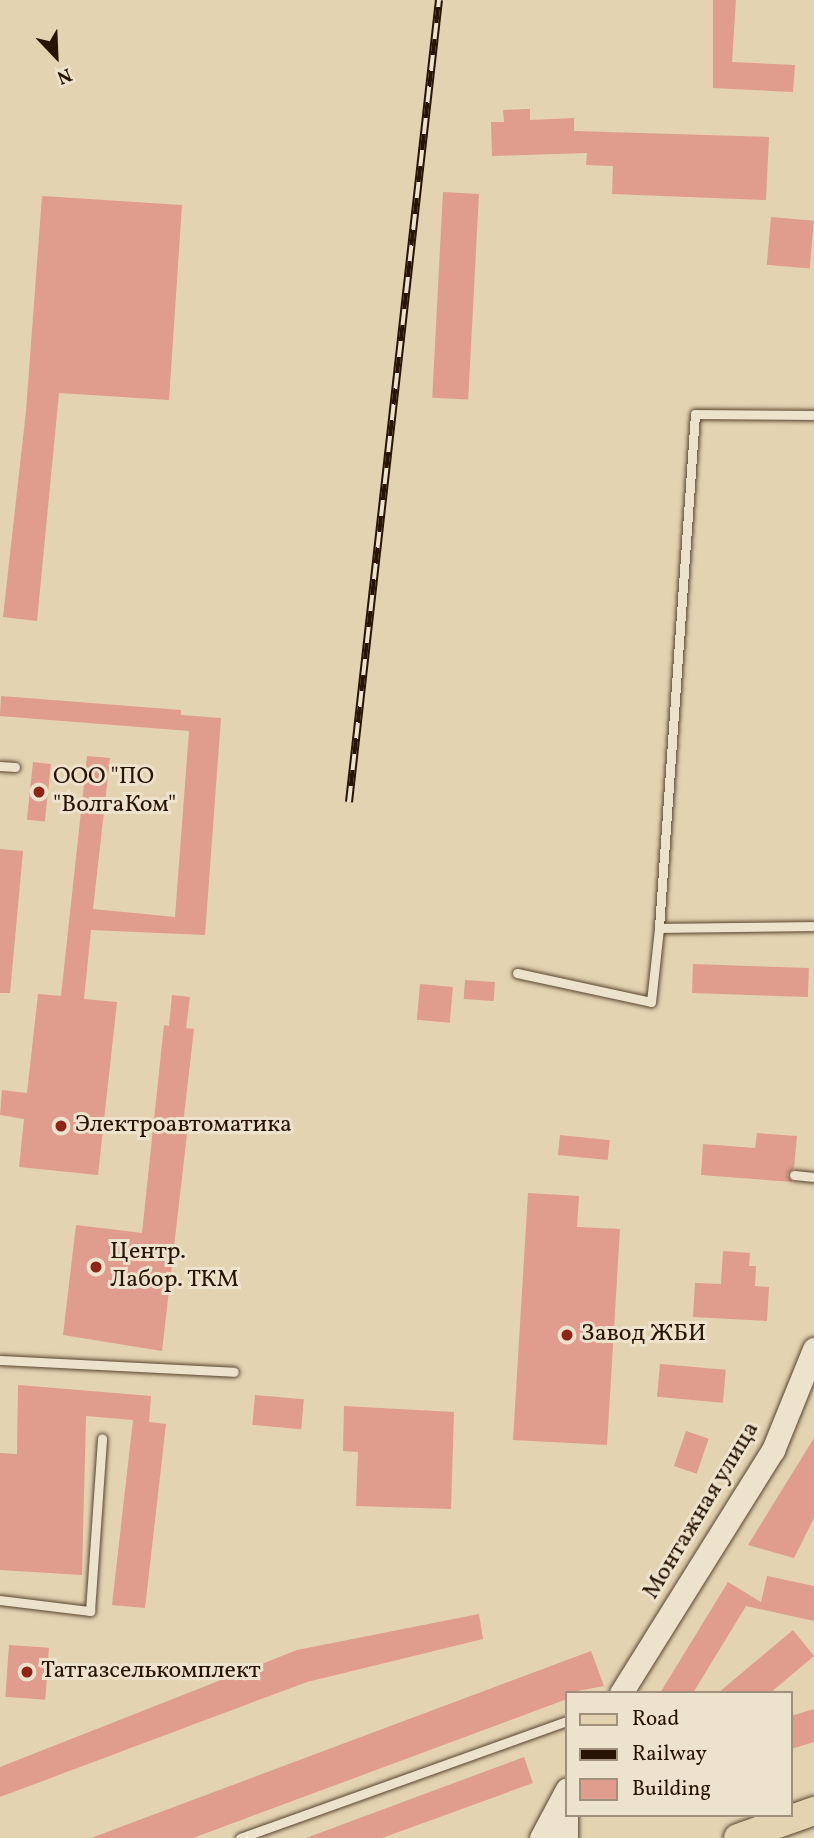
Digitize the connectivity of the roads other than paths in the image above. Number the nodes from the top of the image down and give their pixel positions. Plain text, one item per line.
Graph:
1 (814, 415) edge
2 (0, 766) edge
3 (15, 767) dead end
4 (814, 926) edge
5 (659, 928) junction
6 (517, 973) dead end
7 (794, 1175) dead end
8 (814, 1177) edge
9 (814, 1349) edge
10 (0, 1360) edge
11 (234, 1372) dead end
12 (102, 1438) dead end
13 (0, 1601) edge
14 (622, 1691) edge
15 (566, 1721) edge
16 (566, 1791) edge
17 (814, 1811) edge
18 (566, 1817) edge
19 (240, 1838) edge
20 (541, 1838) edge
21 (566, 1838) edge
22 (738, 1838) edge

1 - 5 lane
2 - 3 lane
4 - 5 lane
5 - 6 lane
7 - 8 lane
9 - 14 street, Монтажная улица
10 - 11 lane
12 - 13 lane
15 - 19 lane
16 - 20 street
17 - 22 main road
18 - 21 street

